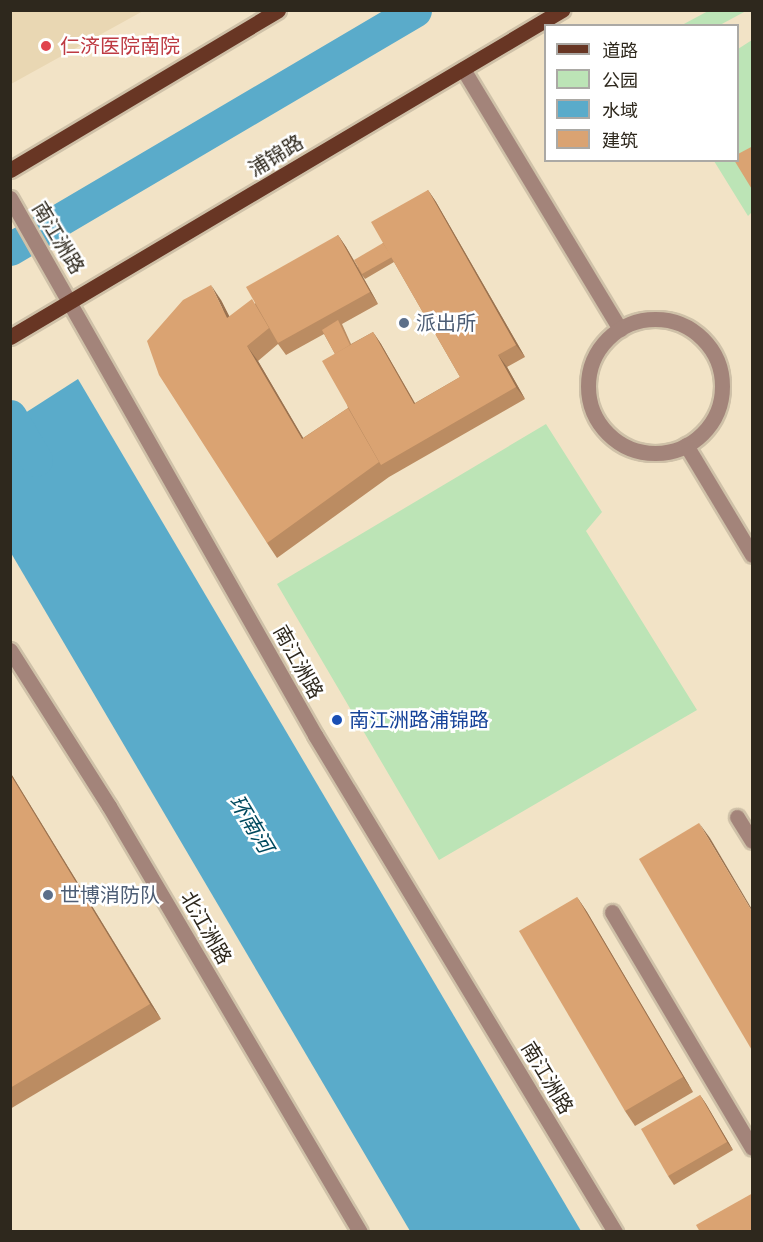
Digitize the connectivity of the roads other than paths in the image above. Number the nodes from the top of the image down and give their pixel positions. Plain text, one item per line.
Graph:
1 (278, 10) edge
2 (562, 10) edge
3 (463, 69) junction
4 (10, 170) edge
5 (10, 198) edge
6 (71, 301) junction
7 (620, 329) junction
8 (10, 337) edge
9 (686, 445) junction
10 (753, 555) edge
11 (10, 650) edge
12 (737, 817) dead end
13 (753, 841) edge
14 (612, 912) dead end
15 (753, 1148) edge
16 (360, 1232) edge
17 (615, 1232) edge

1 - 4 main road
2 - 3 main road, 浦锦路
3 - 6 main road, 浦锦路
3 - 7 street
5 - 6 street, 南江洲路
6 - 8 main road, 浦锦路
6 - 17 street, 南江洲路
7 - 9 street
7 - 9 street
9 - 10 street
11 - 16 street, 北江洲路
12 - 13 street
14 - 15 street

